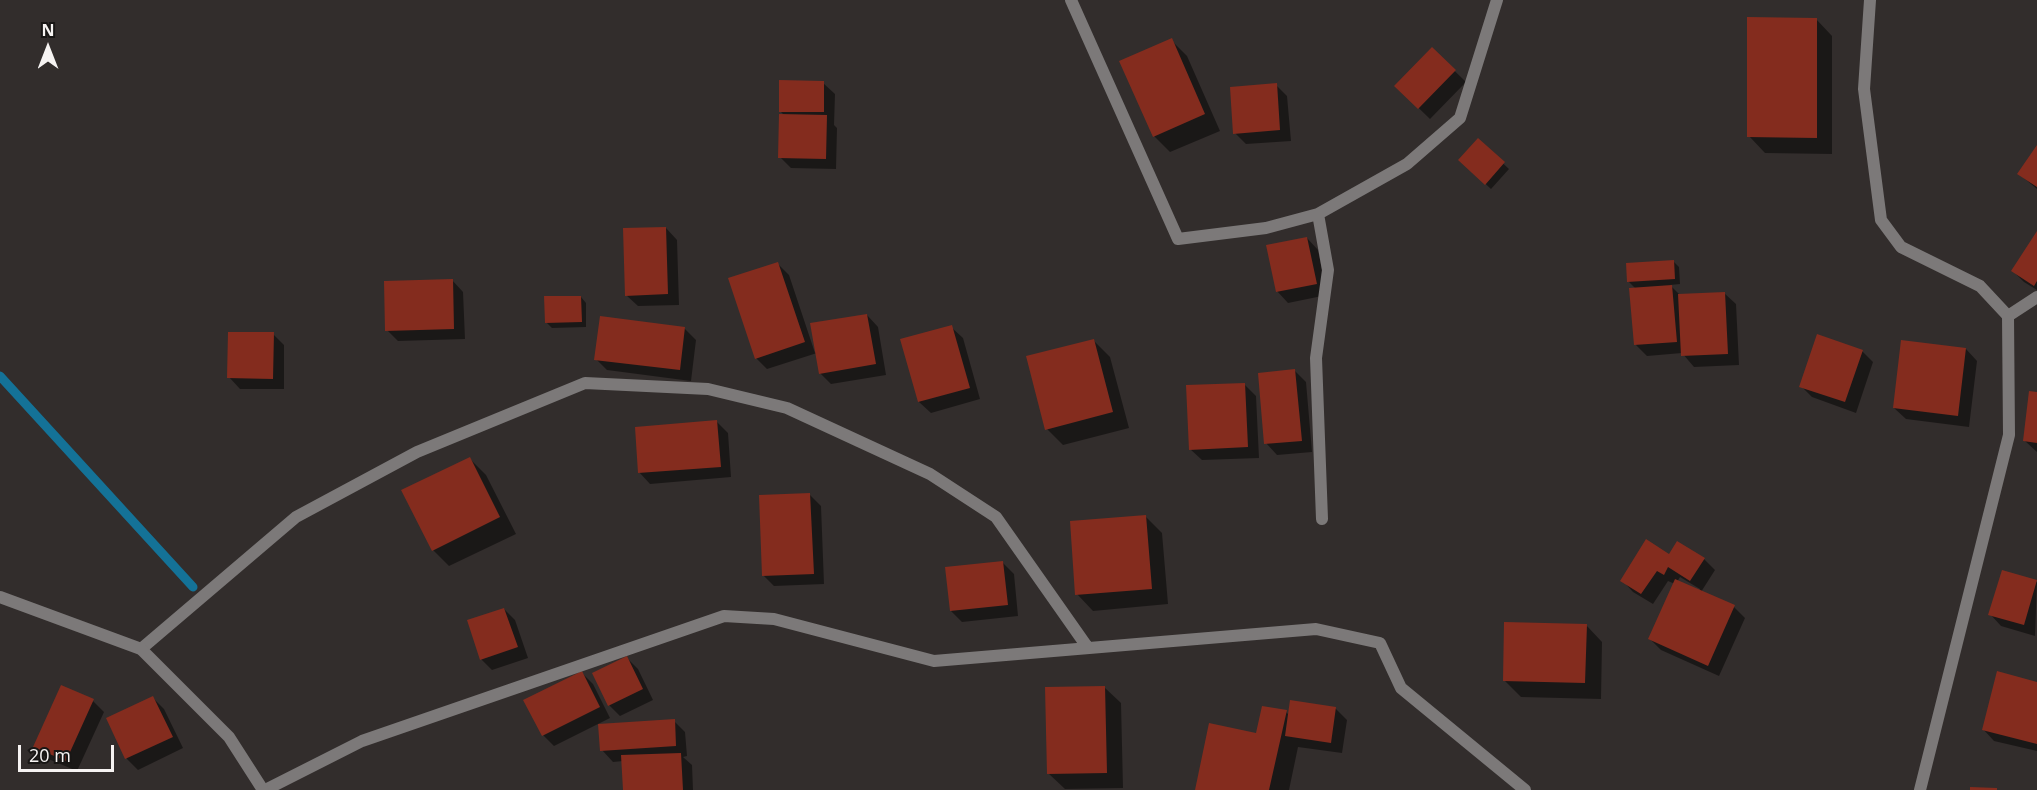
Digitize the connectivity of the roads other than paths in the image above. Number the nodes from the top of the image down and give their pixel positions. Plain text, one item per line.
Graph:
1 (1071, 0) edge
2 (1497, 0) edge
3 (1870, 0) edge
4 (1318, 214) junction
5 (2037, 297) edge
6 (2008, 316) junction
7 (1322, 519) dead end
8 (0, 597) edge
9 (1088, 648) junction
10 (141, 649) junction
11 (264, 790) edge
12 (1525, 790) edge
13 (1920, 790) edge

1 - 4 street
2 - 4 street
3 - 6 street
4 - 7 street
5 - 6 street
6 - 13 street
8 - 10 street
9 - 10 street
9 - 11 street
9 - 12 street
10 - 11 street

